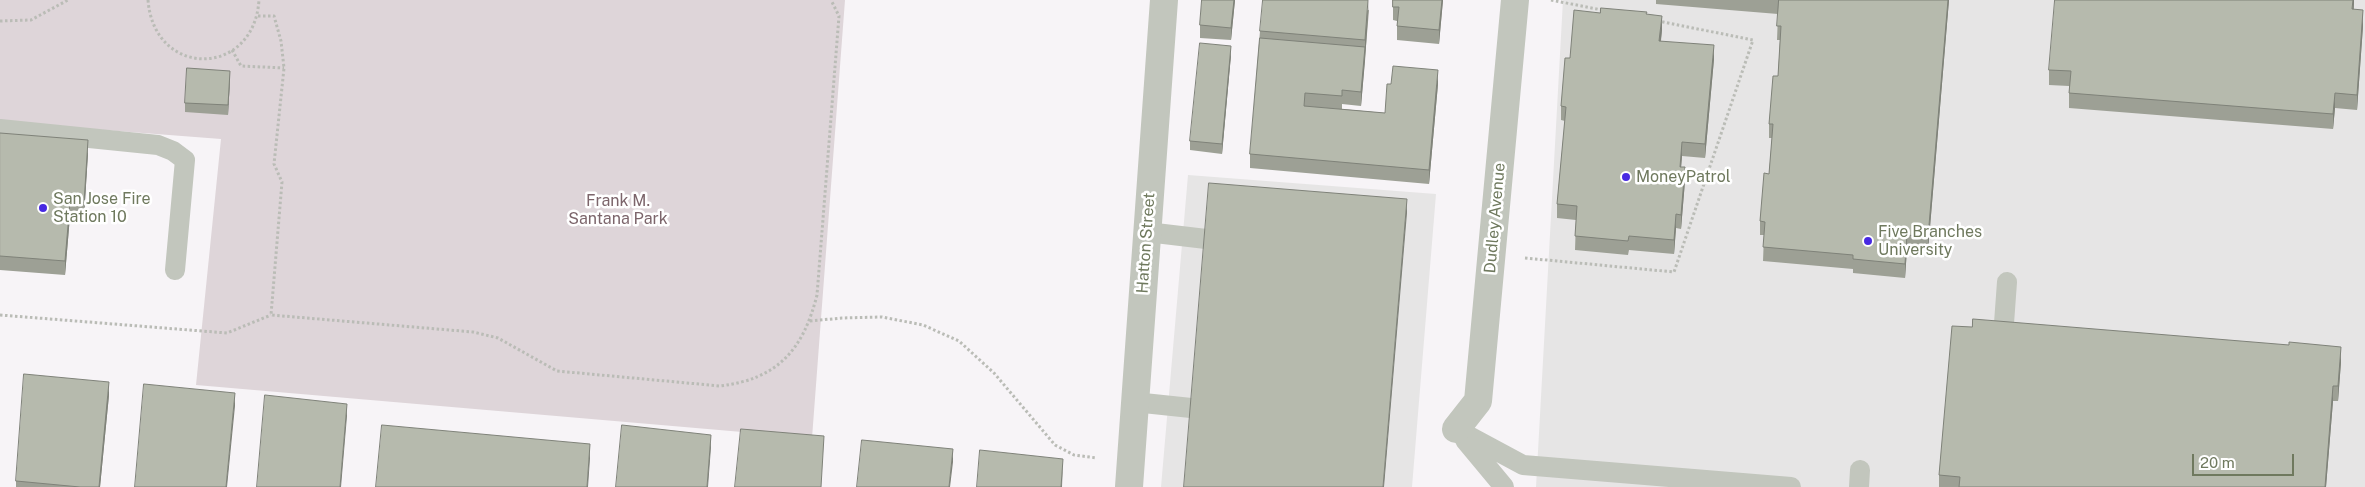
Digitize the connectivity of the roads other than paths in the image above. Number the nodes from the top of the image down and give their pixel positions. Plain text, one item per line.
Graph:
1 (1164, 0) edge
2 (1515, 0) edge
3 (0, 129) edge
4 (1147, 232) junction
5 (1206, 239) edge
6 (176, 270) dead end
7 (2007, 282) dead end
8 (2003, 337) edge
9 (1134, 402) junction
10 (1191, 408) edge
11 (1456, 429) junction
12 (1129, 487) edge
13 (1504, 487) edge
14 (1791, 487) edge

1 - 4 street, Hatton Street
2 - 11 street, Dudley Avenue
3 - 6 lane
4 - 5 lane
4 - 9 street, Hatton Street
7 - 8 lane
9 - 10 lane
9 - 12 street, Hatton Street
11 - 13 lane
11 - 14 lane

